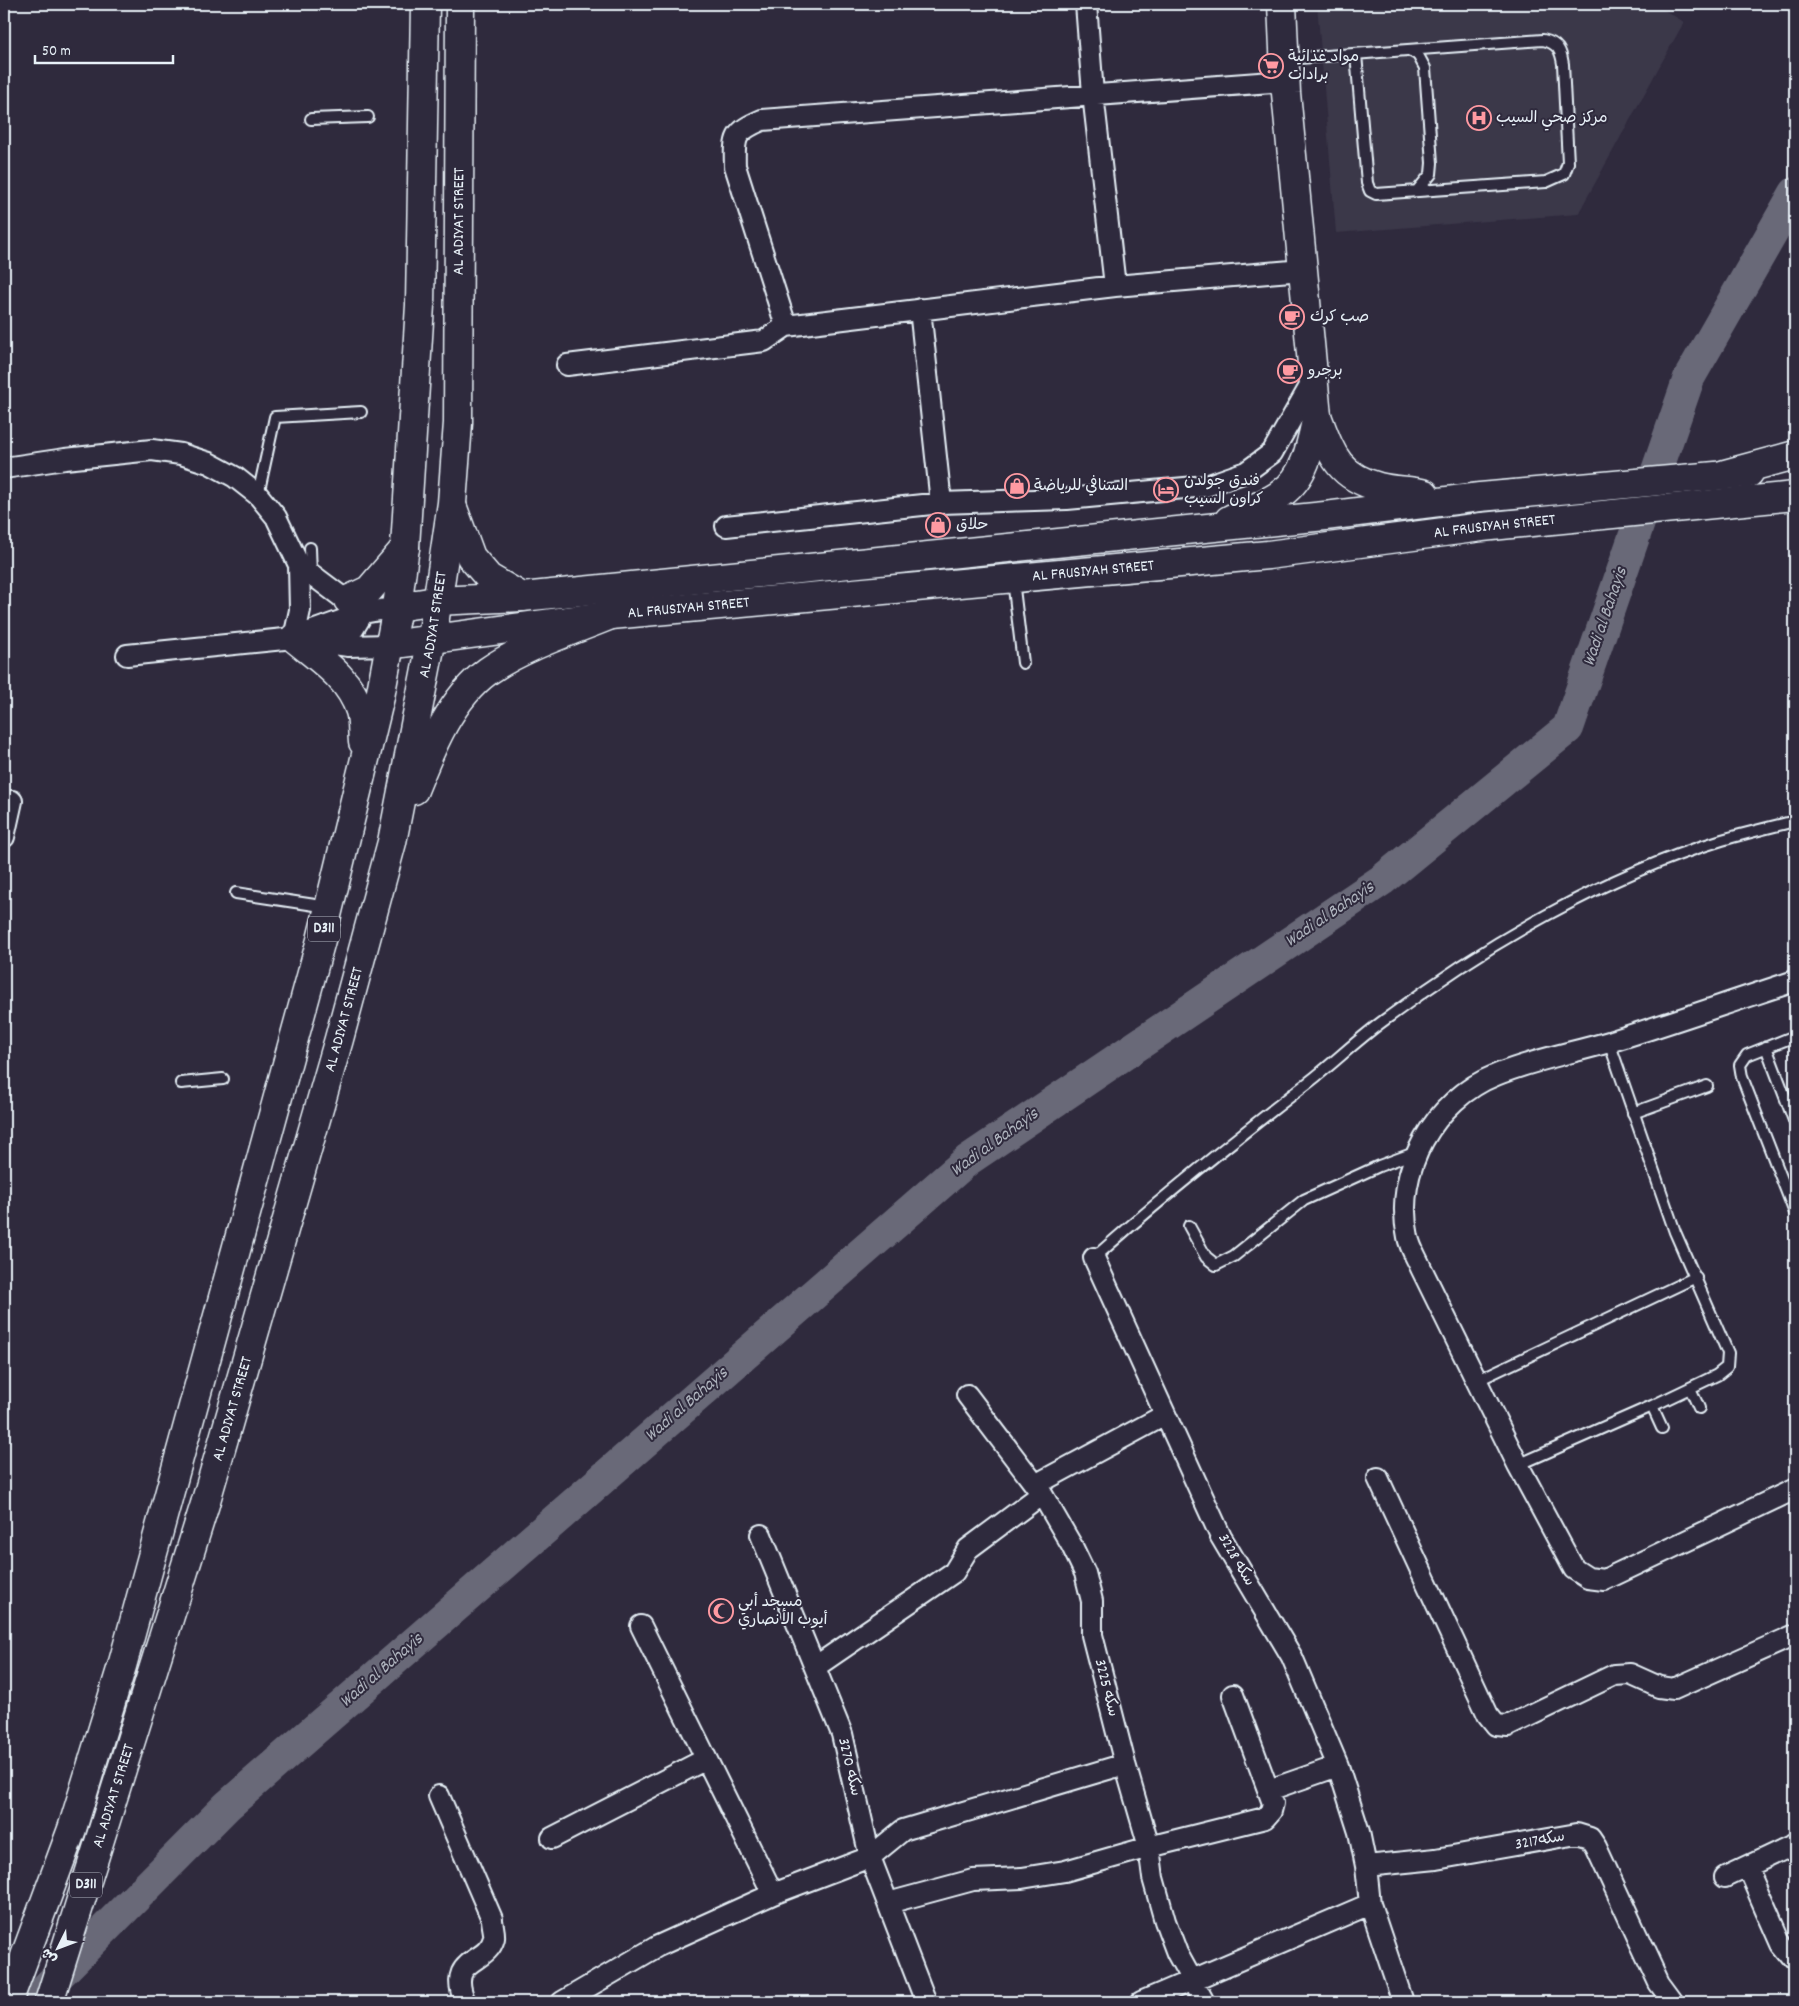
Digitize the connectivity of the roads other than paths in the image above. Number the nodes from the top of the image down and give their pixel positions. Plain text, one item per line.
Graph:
1 (426, 4) edge
2 (460, 4) edge
3 (1086, 4) edge
4 (1282, 4) edge
5 (1408, 50) junction
6 (1356, 54) junction
7 (1285, 70) junction
8 (1093, 94) junction
9 (368, 117) dead end
10 (311, 119) dead end
11 (1417, 191) junction
12 (1303, 270) junction
13 (1115, 286) junction
14 (920, 309) junction
15 (786, 326) junction
16 (567, 365) dead end
17 (1313, 381) junction
18 (361, 412) dead end
19 (1317, 416) junction
20 (1795, 455) edge
21 (4, 468) edge
22 (1795, 469) edge
23 (1725, 474) junction
24 (258, 495) junction
25 (1795, 496) edge
26 (1452, 501) junction
27 (452, 503) junction
28 (941, 503) junction
29 (726, 526) dead end
30 (1218, 526) junction
31 (406, 547) junction
32 (310, 548) dead end
33 (305, 570) junction
34 (1013, 579) junction
35 (522, 598) junction
36 (436, 602) junction
37 (355, 607) junction
38 (397, 607) junction
39 (611, 615) junction
40 (294, 638) junction
41 (432, 638) junction
42 (334, 644) junction
43 (390, 644) junction
44 (127, 655) dead end
45 (1023, 663) dead end
46 (365, 763) junction
47 (12, 801) dead end
48 (1795, 821) edge
49 (4, 837) edge
50 (392, 842) junction
51 (236, 893) dead end
52 (329, 907) junction
53 (1795, 981) edge
54 (1795, 1036) edge
55 (1609, 1042) junction
56 (1766, 1047) junction
57 (223, 1079) dead end
58 (181, 1083) dead end
59 (1707, 1086) dead end
60 (1633, 1113) junction
61 (1795, 1123) edge
62 (1418, 1152) junction
63 (1795, 1213) edge
64 (1189, 1226) dead end
65 (1094, 1258) joint
66 (1696, 1277) junction
67 (1476, 1381) junction
68 (1690, 1388) junction
69 (968, 1395) dead end
70 (1652, 1406) junction
71 (1699, 1408) dead end
72 (1166, 1415) junction
73 (1662, 1428) dead end
74 (1518, 1465) junction
75 (1378, 1478) dead end
76 (1038, 1489) junction
77 (1795, 1489) edge
78 (761, 1535) dead end
79 (641, 1626) dead end
80 (1795, 1635) edge
81 (814, 1667) junction
82 (1233, 1695) dead end
83 (706, 1759) junction
84 (1125, 1764) junction
85 (1338, 1766) junction
86 (1269, 1790) junction
87 (439, 1796) dead end
88 (552, 1838) dead end
89 (1795, 1844) edge
90 (1149, 1846) junction
91 (870, 1857) junction
92 (1366, 1866) junction
93 (1747, 1867) junction
94 (1724, 1877) dead end
95 (773, 1894) junction
96 (888, 1903) junction
97 (1370, 1904) junction
98 (1795, 1961) edge
99 (1191, 1980) junction
100 (919, 2000) edge
101 (8, 2002) edge
102 (49, 2002) edge
103 (465, 2002) edge
104 (562, 2002) edge
105 (1141, 2002) edge
106 (1204, 2002) edge
107 (1403, 2002) edge
108 (1673, 2002) edge

1 - 31 main road, AL ADIYAT STREET / D311
2 - 27 main road, AL ADIYAT STREET / D311
3 - 8 street
4 - 7 main road
5 - 6 lane
5 - 11 lane
5 - 11 lane
6 - 7 lane
6 - 11 lane
7 - 8 street
7 - 12 main road
8 - 13 street
8 - 15 street
9 - 10 lane
12 - 13 street
12 - 17 main road
13 - 14 street
14 - 15 street
14 - 28 street
15 - 16 street
17 - 19 main road
17 - 28 street
18 - 24 lane
19 - 26 main road
19 - 30 main road
20 - 23 main road
21 - 24 street
22 - 23 main road, AL FRUSIYAH STREET
23 - 26 main road, AL FRUSIYAH STREET
24 - 33 street
25 - 34 main road, AL FRUSIYAH STREET
26 - 30 main road, AL FRUSIYAH STREET
27 - 35 main road
27 - 36 main road, AL ADIYAT STREET / D311
28 - 29 street
30 - 35 main road, AL FRUSIYAH STREET
31 - 37 main road
31 - 38 main road, AL ADIYAT STREET / D311
32 - 33 lane
33 - 37 street
33 - 40 street
34 - 39 main road, AL FRUSIYAH STREET
34 - 45 lane
35 - 36 main road, AL FRUSIYAH STREET
36 - 38 main road, AL FRUSIYAH STREET
36 - 41 main road, AL ADIYAT STREET / D311
37 - 38 street
37 - 40 street
37 - 42 street
38 - 43 main road, AL ADIYAT STREET / D311
39 - 41 main road, AL FRUSIYAH STREET
39 - 50 main road
40 - 42 street
40 - 44 street
40 - 46 main road
41 - 43 main road, AL FRUSIYAH STREET
41 - 50 main road, AL ADIYAT STREET / D311
42 - 43 street
43 - 46 main road, AL ADIYAT STREET / D311
46 - 52 main road, AL ADIYAT STREET / D311
47 - 49 street
48 - 65 lane
50 - 102 main road, AL ADIYAT STREET / D311
51 - 52 lane
52 - 101 main road, AL ADIYAT STREET / D311
53 - 55 street
54 - 56 lane
55 - 60 lane
55 - 62 street
56 - 61 lane
56 - 63 lane
57 - 58 lane
59 - 60 lane
60 - 66 lane
62 - 64 lane
62 - 67 street
65 - 72 street, سكه 3228
66 - 67 lane
66 - 68 lane
67 - 74 street
68 - 70 lane
68 - 71 lane
69 - 76 street, سكه 3225
70 - 73 lane
70 - 74 lane
72 - 76 street
72 - 85 street, سكه 3228
74 - 77 street
75 - 80 street
76 - 81 street
76 - 84 street, سكه 3225
78 - 81 street, سكه 3270
79 - 83 street
81 - 91 street, سكه 3270
82 - 86 street
83 - 88 street
83 - 95 street
84 - 90 street, سكه 3225
84 - 91 street
85 - 86 street
85 - 92 street, سكه 3228
86 - 90 street
87 - 103 street
89 - 93 street
90 - 96 street
90 - 99 street, سكه 3225
91 - 95 street
91 - 96 street, سكه 3270
92 - 97 street, سكه 3228
92 - 108 street, سكه3217
93 - 94 street
93 - 98 street
95 - 104 street
96 - 100 street, سكه 3270
97 - 99 street
97 - 107 street, سكه 3228
99 - 105 street
99 - 106 street, سكه 3225

